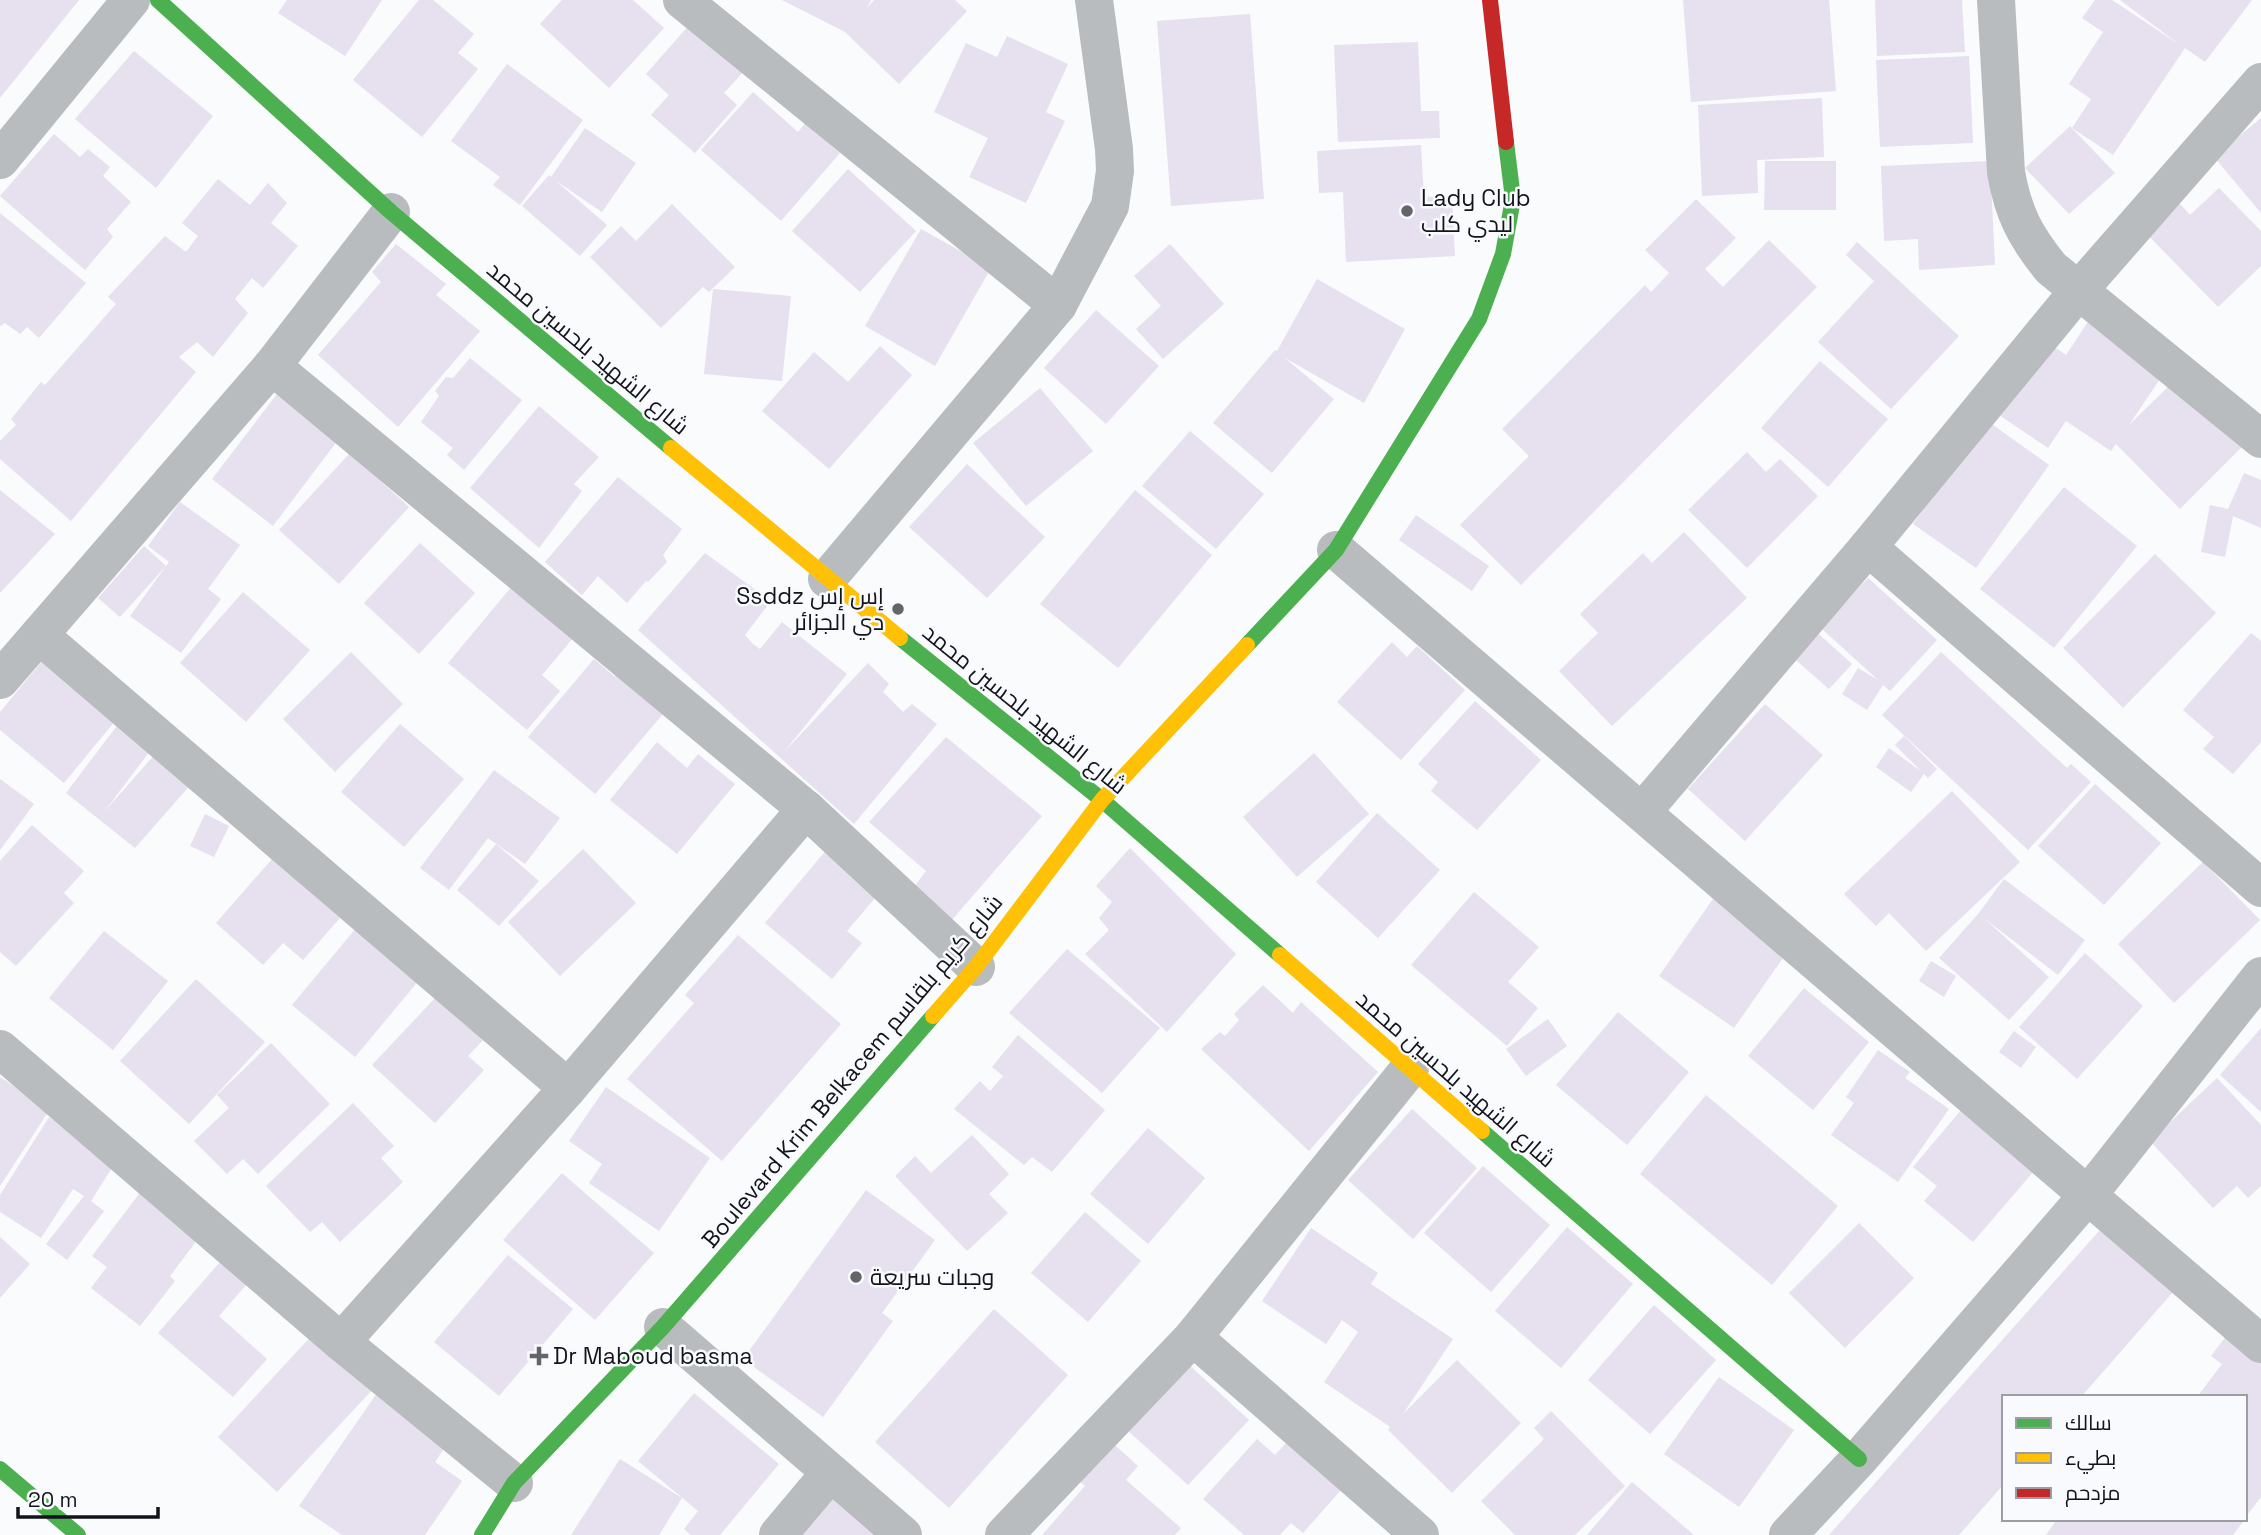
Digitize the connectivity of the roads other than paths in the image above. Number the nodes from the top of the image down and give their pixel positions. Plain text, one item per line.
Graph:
1 (131, 0) edge
2 (158, 0) edge
3 (682, 0) edge
4 (1094, 0) edge
5 (1490, 0) edge
6 (1996, 0) edge
7 (2261, 82) edge
8 (0, 160) edge
9 (391, 212) junction
10 (2079, 290) junction
11 (1058, 305) junction
12 (272, 366) junction
13 (2261, 439) edge
14 (1868, 547) junction
15 (1336, 550) junction
16 (827, 579) junction
17 (39, 635) junction
18 (0, 680) edge
19 (1102, 800) junction
20 (806, 809) junction
21 (1642, 812) junction
22 (2261, 888) edge
23 (976, 967) junction
24 (2261, 976) edge
25 (0, 1049) edge
26 (1409, 1068) junction
27 (568, 1088) junction
28 (2088, 1195) junction
29 (663, 1328) junction
30 (1194, 1337) junction
31 (341, 1342) junction
32 (2261, 1344) edge
33 (1859, 1459) junction
34 (0, 1469) edge
35 (830, 1473) junction
36 (514, 1483) junction
37 (78, 1535) edge
38 (482, 1535) edge
39 (778, 1535) edge
40 (903, 1535) edge
41 (1004, 1535) edge
42 (1420, 1535) edge
43 (1788, 1535) edge

1 - 8 street
2 - 9 street, شارع الشهيد بلحسين محمد
3 - 11 street
4 - 11 street
5 - 15 street, Boulevard Krim Belkacem شارع كريم بلقاسم
6 - 10 street
7 - 10 street
9 - 12 street
9 - 16 street, شارع الشهيد بلحسين محمد
10 - 13 street
10 - 14 street
11 - 16 street
12 - 17 street
12 - 20 street
14 - 21 street
14 - 22 street
15 - 19 street, Boulevard Krim Belkacem شارع كريم بلقاسم
15 - 21 street
16 - 19 street, شارع الشهيد بلحسين محمد
17 - 18 street
17 - 27 street
19 - 23 street, Boulevard Krim Belkacem شارع كريم بلقاسم
19 - 26 street, شارع الشهيد بلحسين محمد
20 - 23 street
20 - 27 street
21 - 28 street
23 - 29 street, Boulevard Krim Belkacem شارع كريم بلقاسم
24 - 28 street
25 - 31 street
26 - 30 street
26 - 33 street, شارع الشهيد بلحسين محمد
27 - 31 street
28 - 32 street
28 - 33 street
29 - 35 street
29 - 36 street, Boulevard Krim Belkacem شارع كريم بلقاسم
30 - 41 street
30 - 42 street
31 - 36 street
33 - 43 street
34 - 37 street
35 - 39 street
35 - 40 street
36 - 38 street, Boulevard Krim Belkacem شارع كريم بلقاسم

